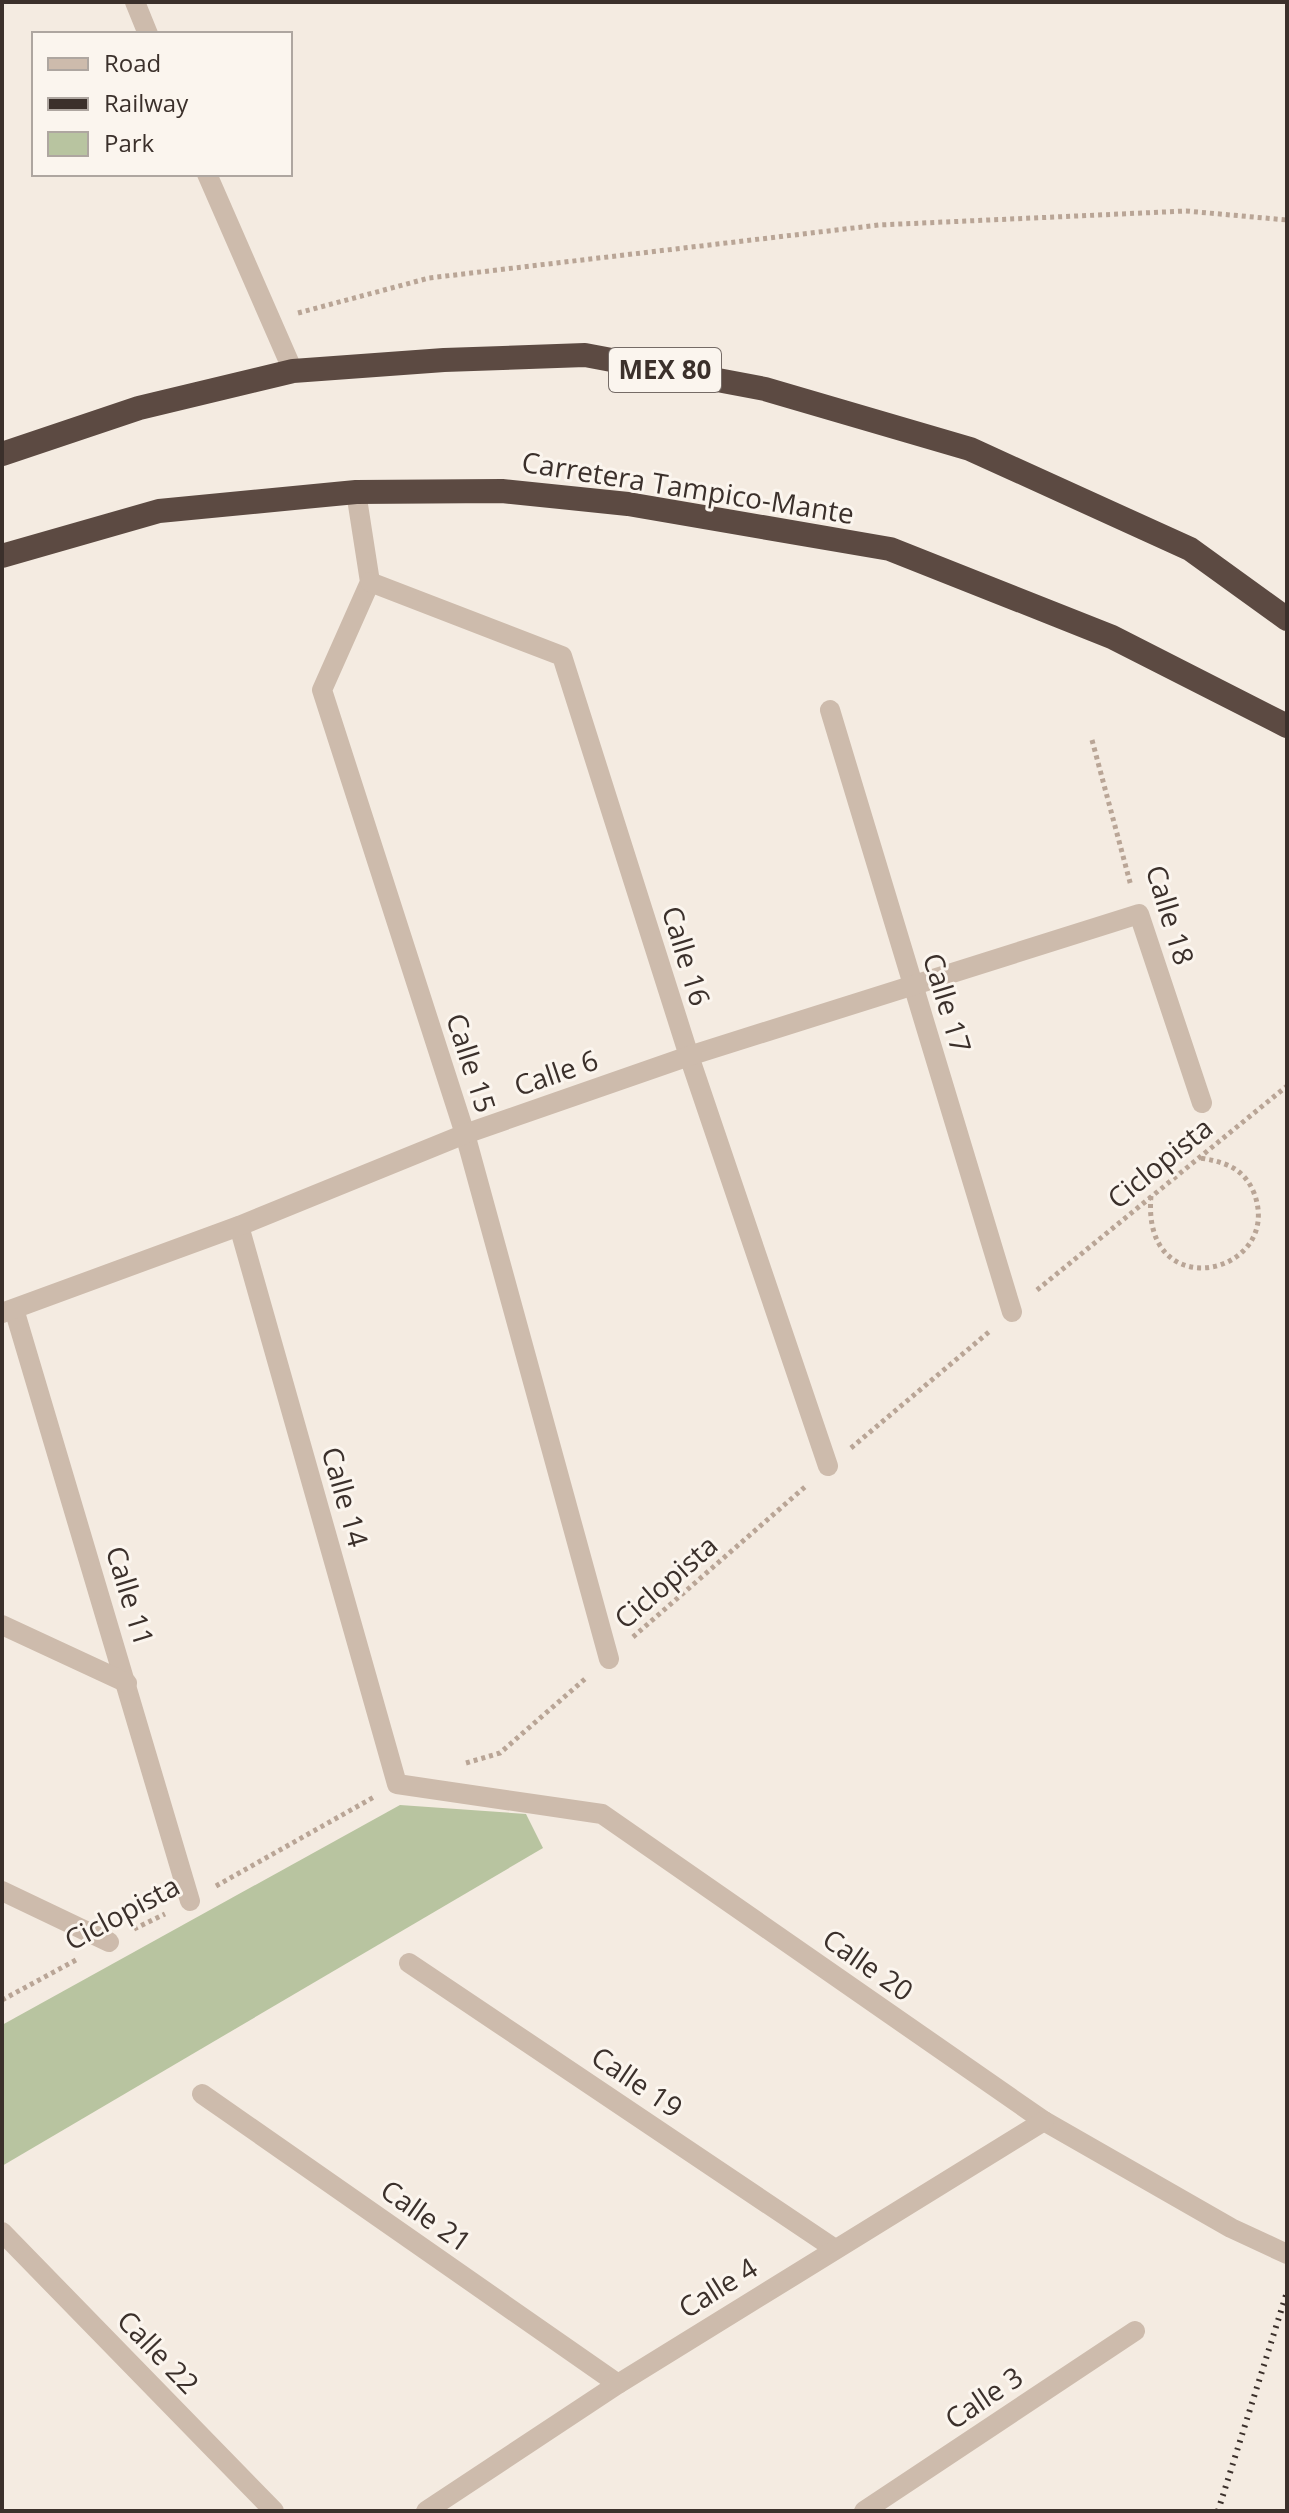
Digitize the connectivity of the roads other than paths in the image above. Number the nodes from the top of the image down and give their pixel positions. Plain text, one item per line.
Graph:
1 (135, 2) edge
2 (147, 32) edge
3 (208, 176) edge
4 (293, 371) junction
5 (2, 454) edge
6 (356, 492) junction
7 (2, 556) edge
8 (370, 582) junction
9 (1287, 619) edge
10 (830, 710) dead end
11 (1287, 726) edge
12 (1139, 914) joint
13 (912, 984) junction
14 (689, 1056) junction
15 (1202, 1103) dead end
16 (465, 1134) junction
17 (239, 1226) junction
18 (8, 1311) edge
19 (1012, 1312) road end
20 (828, 1466) road end
21 (2, 1625) edge
22 (609, 1659) road end
23 (127, 1683) junction
24 (397, 1784) joint
25 (2, 1891) edge
26 (190, 1901) road end
27 (109, 1942) road end
28 (409, 1963) dead end
29 (202, 2094) dead end
30 (1044, 2121) junction
31 (2, 2232) edge
32 (835, 2249) junction
33 (1287, 2254) edge
34 (1135, 2331) dead end
35 (618, 2384) junction
36 (274, 2511) edge
37 (426, 2511) edge
38 (864, 2511) edge

1 - 2 street
3 - 4 street
4 - 5 highway, MEX 80
4 - 9 highway, MEX 80
6 - 7 highway, Carretera Tampico-Mante
6 - 8 street
6 - 11 highway, Carretera Tampico-Mante
8 - 14 street, Calle 16
8 - 16 street, Calle 15
10 - 13 street, Calle 17
12 - 13 street, Calle 6
12 - 15 street, Calle 18
13 - 14 street, Calle 6
13 - 19 street, Calle 17
14 - 16 street, Calle 6
14 - 20 street, Calle 16
16 - 17 street, Calle 6
16 - 22 street, Calle 15
17 - 18 street, Calle 6
17 - 24 street, Calle 14
18 - 23 street, Calle 11
21 - 23 street
23 - 26 street, Calle 11
24 - 30 street, Calle 20
25 - 27 street
28 - 32 street, Calle 19
29 - 35 street, Calle 21
30 - 32 street, Calle 4
30 - 33 street, Calle 20
31 - 36 street, Calle 22
32 - 35 street, Calle 4
34 - 38 street, Calle 3
35 - 37 street, Calle 4

